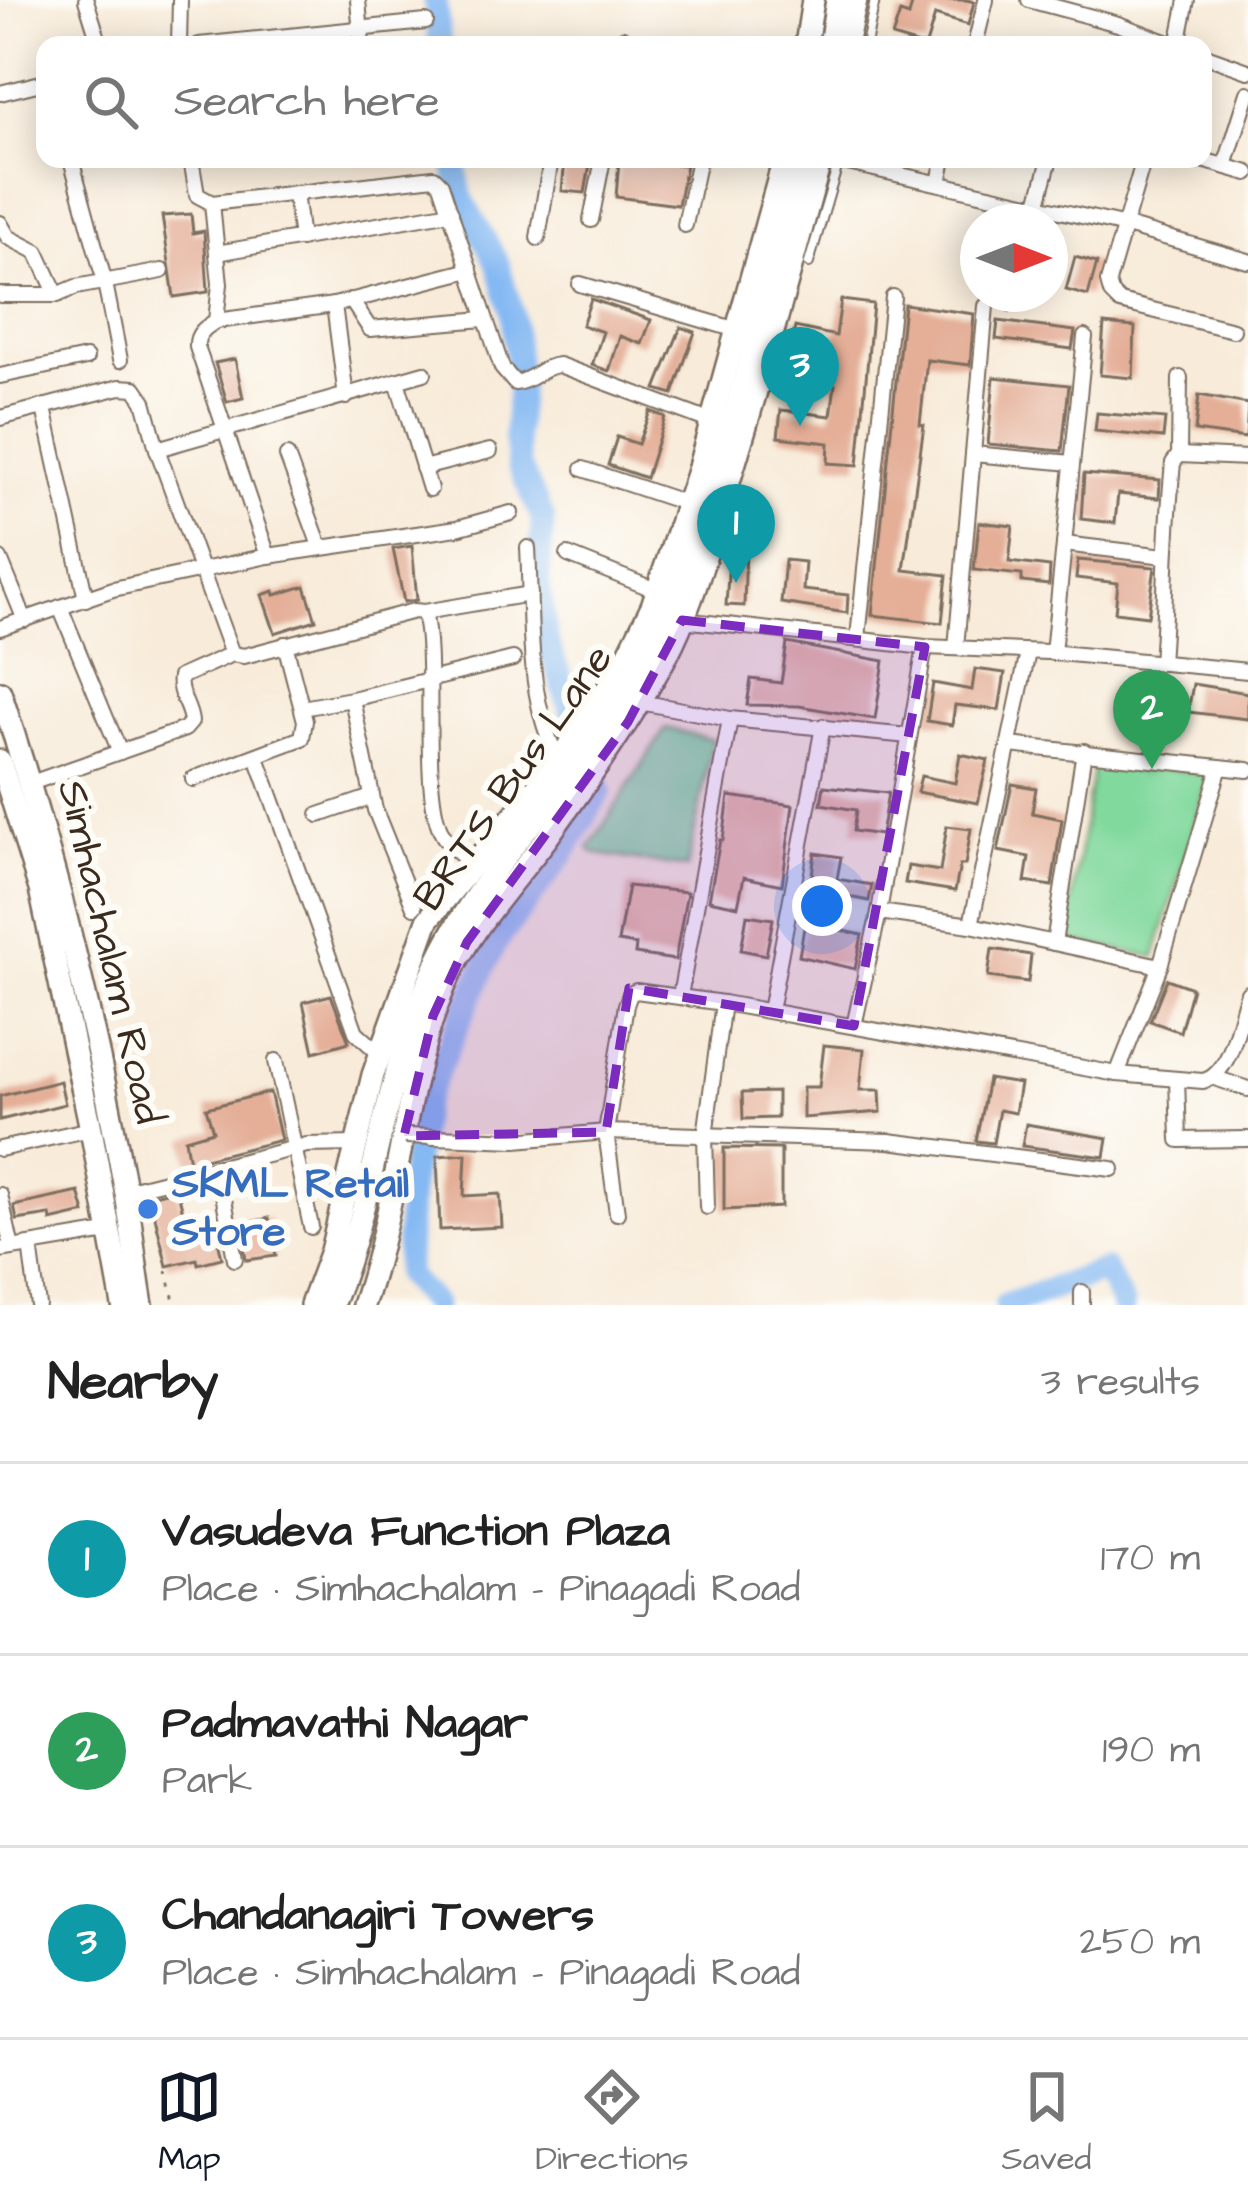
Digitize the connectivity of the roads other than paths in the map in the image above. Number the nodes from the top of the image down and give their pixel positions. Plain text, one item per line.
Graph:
1 (86, 0) edge
2 (180, 0) edge
3 (358, 0) edge
4 (813, 0) edge
5 (837, 0) edge
6 (856, 0) edge
7 (875, 0) edge
8 (986, 0) edge
9 (1028, 0) edge
10 (1187, 0) edge
11 (425, 22) dead end
12 (97, 36) edge
13 (179, 36) edge
14 (361, 36) edge
15 (369, 36) edge
16 (807, 36) edge
17 (831, 36) edge
18 (848, 36) edge
19 (868, 36) edge
20 (977, 36) edge
21 (1151, 36) edge
22 (1178, 36) edge
23 (1212, 58) edge
24 (1248, 71) edge
25 (36, 84) edge
26 (0, 93) edge
27 (1248, 93) edge
28 (1212, 162) edge
29 (1225, 166) junction
30 (73, 168) edge
31 (192, 168) edge
32 (427, 168) edge
33 (550, 168) edge
34 (601, 168) edge
35 (696, 168) edge
36 (782, 168) edge
37 (801, 168) edge
38 (829, 168) edge
39 (830, 168) edge
40 (874, 168) edge
41 (942, 168) edge
42 (1047, 168) edge
43 (1142, 168) edge
44 (1248, 173) edge
45 (428, 177) junction
46 (939, 182) junction
47 (295, 193) junction
48 (212, 203) junction
49 (1033, 204) edge
50 (1037, 204) edge
51 (451, 212) junction
52 (1068, 212) edge
53 (591, 220) dead end
54 (0, 223) edge
55 (686, 225) dead end
56 (1126, 226) junction
57 (301, 238) junction
58 (538, 238) dead end
59 (217, 253) junction
60 (1248, 261) edge
61 (809, 263) dead end
62 (470, 270) junction
63 (162, 272) dead end
64 (105, 283) junction
65 (580, 284) dead end
66 (0, 295) edge
67 (57, 295) junction
68 (893, 297) dead end
69 (350, 300) junction
70 (334, 305) junction
71 (985, 312) edge
72 (484, 319) junction
73 (216, 321) junction
74 (737, 330) junction
75 (1233, 330) dead end
76 (1085, 337) dead end
77 (86, 358) dead end
78 (119, 360) dead end
79 (424, 373) dead end
80 (0, 376) edge
81 (1180, 378) dead end
82 (397, 381) junction
83 (346, 397) junction
84 (44, 408) junction
85 (0, 418) edge
86 (712, 422) junction
87 (225, 429) junction
88 (158, 449) junction
89 (490, 451) dead end
90 (973, 454) junction
91 (1179, 455) junction
92 (287, 456) dead end
93 (1248, 458) edge
94 (1072, 463) junction
95 (423, 468) junction
96 (583, 469) dead end
97 (430, 489) dead end
98 (688, 504) junction
99 (511, 513) dead end
100 (1064, 544) junction
101 (320, 546) junction
102 (528, 548) dead end
103 (568, 555) dead end
104 (268, 556) junction
105 (1166, 556) junction
106 (0, 559) edge
107 (200, 568) junction
108 (658, 591) junction
109 (530, 594) junction
110 (86, 598) junction
111 (60, 607) junction
112 (424, 612) junction
113 (25, 620) junction
114 (682, 620) junction
115 (0, 628) edge
116 (858, 638) junction
117 (285, 644) junction
118 (925, 647) junction
119 (956, 648) junction
120 (1028, 652) junction
121 (1053, 653) junction
122 (232, 654) junction
123 (513, 659) dead end
124 (1161, 663) junction
125 (1248, 670) edge
126 (431, 679) junction
127 (0, 692) edge
128 (352, 699) junction
129 (640, 702) junction
130 (302, 708) junction
131 (730, 719) junction
132 (823, 726) junction
133 (909, 736) junction
134 (1009, 745) junction
135 (1084, 751) junction
136 (120, 752) junction
137 (257, 757) junction
138 (0, 760) edge
139 (1220, 767) junction
140 (563, 770) junction
141 (1248, 770) edge
142 (193, 779) dead end
143 (21, 787) junction
144 (372, 797) junction
145 (319, 815) dead end
146 (471, 864) junction
147 (414, 907) dead end
148 (879, 912) junction
149 (971, 925) junction
150 (1054, 943) junction
151 (1160, 966) junction
152 (1248, 994) edge
153 (680, 996) junction
154 (723, 1003) junction
155 (770, 1011) junction
156 (854, 1026) junction
157 (380, 1054) junction
158 (276, 1061) dead end
159 (1117, 1074) junction
160 (1215, 1078) junction
161 (1177, 1079) junction
162 (1248, 1089) edge
163 (91, 1130) junction
164 (606, 1132) junction
165 (404, 1136) junction
166 (705, 1136) junction
167 (1248, 1139) edge
168 (356, 1144) junction
169 (294, 1148) junction
170 (0, 1149) edge
171 (218, 1167) junction
172 (1112, 1169) dead end
173 (125, 1191) junction
174 (0, 1195) edge
175 (707, 1207) dead end
176 (616, 1213) dead end
177 (311, 1227) dead end
178 (120, 1231) junction
179 (30, 1245) junction
180 (6, 1249) edge
181 (134, 1254) junction
182 (236, 1258) dead end
183 (38, 1305) edge
184 (123, 1305) edge
185 (142, 1305) edge
186 (157, 1305) edge
187 (311, 1305) edge
188 (332, 1305) edge
189 (362, 1305) edge

1 - 12 street
2 - 13 street
3 - 14 street
4 - 16 main road
5 - 17 main road
6 - 18 main road
7 - 19 lane
8 - 20 street
9 - 21 street
10 - 22 street
11 - 15 street
23 - 24 street
25 - 26 street
27 - 29 street
28 - 29 street
29 - 44 street
30 - 64 street
31 - 48 street
32 - 45 street
33 - 58 street
34 - 53 street
35 - 55 street
36 - 74 main road
37 - 140 main road, BRTS Bus Lane
38 - 114 main road
39 - 61 lane
40 - 46 street
41 - 46 street
42 - 50 street
43 - 56 street
45 - 47 street
45 - 51 street
46 - 49 street
47 - 48 street
47 - 57 street
48 - 59 street
51 - 57 street
51 - 62 street
52 - 56 street
54 - 67 street
56 - 60 street
56 - 75 street
57 - 59 street
59 - 73 street
62 - 69 street
62 - 72 street
63 - 64 street
64 - 67 street
64 - 78 street
65 - 74 street
66 - 67 street
68 - 116 street
69 - 70 street
69 - 72 street
70 - 73 street
70 - 83 street
71 - 90 street
72 - 86 street
73 - 87 street
74 - 86 main road
76 - 94 street
77 - 80 street
79 - 82 street
81 - 91 street
82 - 83 street
82 - 95 street
83 - 87 street
84 - 85 street
84 - 88 street
84 - 110 street
86 - 98 main road
87 - 88 street
87 - 104 street
88 - 107 street
89 - 95 street
90 - 94 street
90 - 119 street
91 - 93 street
91 - 105 street
92 - 101 street
94 - 100 street
95 - 97 street
96 - 98 street
98 - 108 main road
99 - 101 street
100 - 105 street
100 - 121 street
101 - 104 street
102 - 109 street
103 - 108 street
104 - 107 street
105 - 124 street
106 - 113 street
107 - 110 street
107 - 122 street
108 - 140 main road
109 - 112 street
109 - 140 street
110 - 111 street
111 - 113 street
111 - 136 street
112 - 117 street
112 - 126 street
113 - 115 street
114 - 116 street
114 - 129 main road
116 - 118 street
117 - 122 street
117 - 130 street
118 - 119 street
118 - 133 street
119 - 120 street
120 - 121 street
120 - 134 street
121 - 124 street
122 - 136 street
123 - 126 street
124 - 125 street
126 - 128 street
126 - 146 street
127 - 143 main road, Simhachalam Road
128 - 130 street
128 - 144 street
129 - 131 street
129 - 165 main road
130 - 137 street
131 - 132 street
131 - 153 street
132 - 133 street
132 - 155 street
133 - 148 street
134 - 135 street
134 - 149 street
135 - 139 street
135 - 150 street
136 - 143 street
137 - 142 street
137 - 157 street
138 - 143 main road
139 - 141 street
139 - 151 street
140 - 146 main road
140 - 188 main road, BRTS Bus Lane
143 - 163 main road
143 - 173 main road, Simhachalam Road
144 - 145 street
144 - 147 street
146 - 157 main road
148 - 149 street
148 - 156 street
149 - 150 street
150 - 151 street
151 - 159 street
152 - 160 street
153 - 154 street
153 - 164 street
154 - 155 street
154 - 166 street
155 - 156 street
156 - 159 street
157 - 168 main road
158 - 169 street
159 - 161 street
160 - 161 street
160 - 162 street
161 - 167 street
163 - 170 street
163 - 178 main road
164 - 165 street, bridge
164 - 166 street
164 - 176 street
165 - 189 main road
166 - 172 street
166 - 175 street
168 - 169 street
168 - 187 main road
169 - 171 street
169 - 177 street
171 - 173 street
171 - 182 street
173 - 178 main road, Simhachalam Road
174 - 180 street
178 - 179 street
178 - 181 main road, Simhachalam Road
178 - 184 main road
179 - 180 street
179 - 183 street
181 - 185 main road, Simhachalam Road
181 - 186 main road

